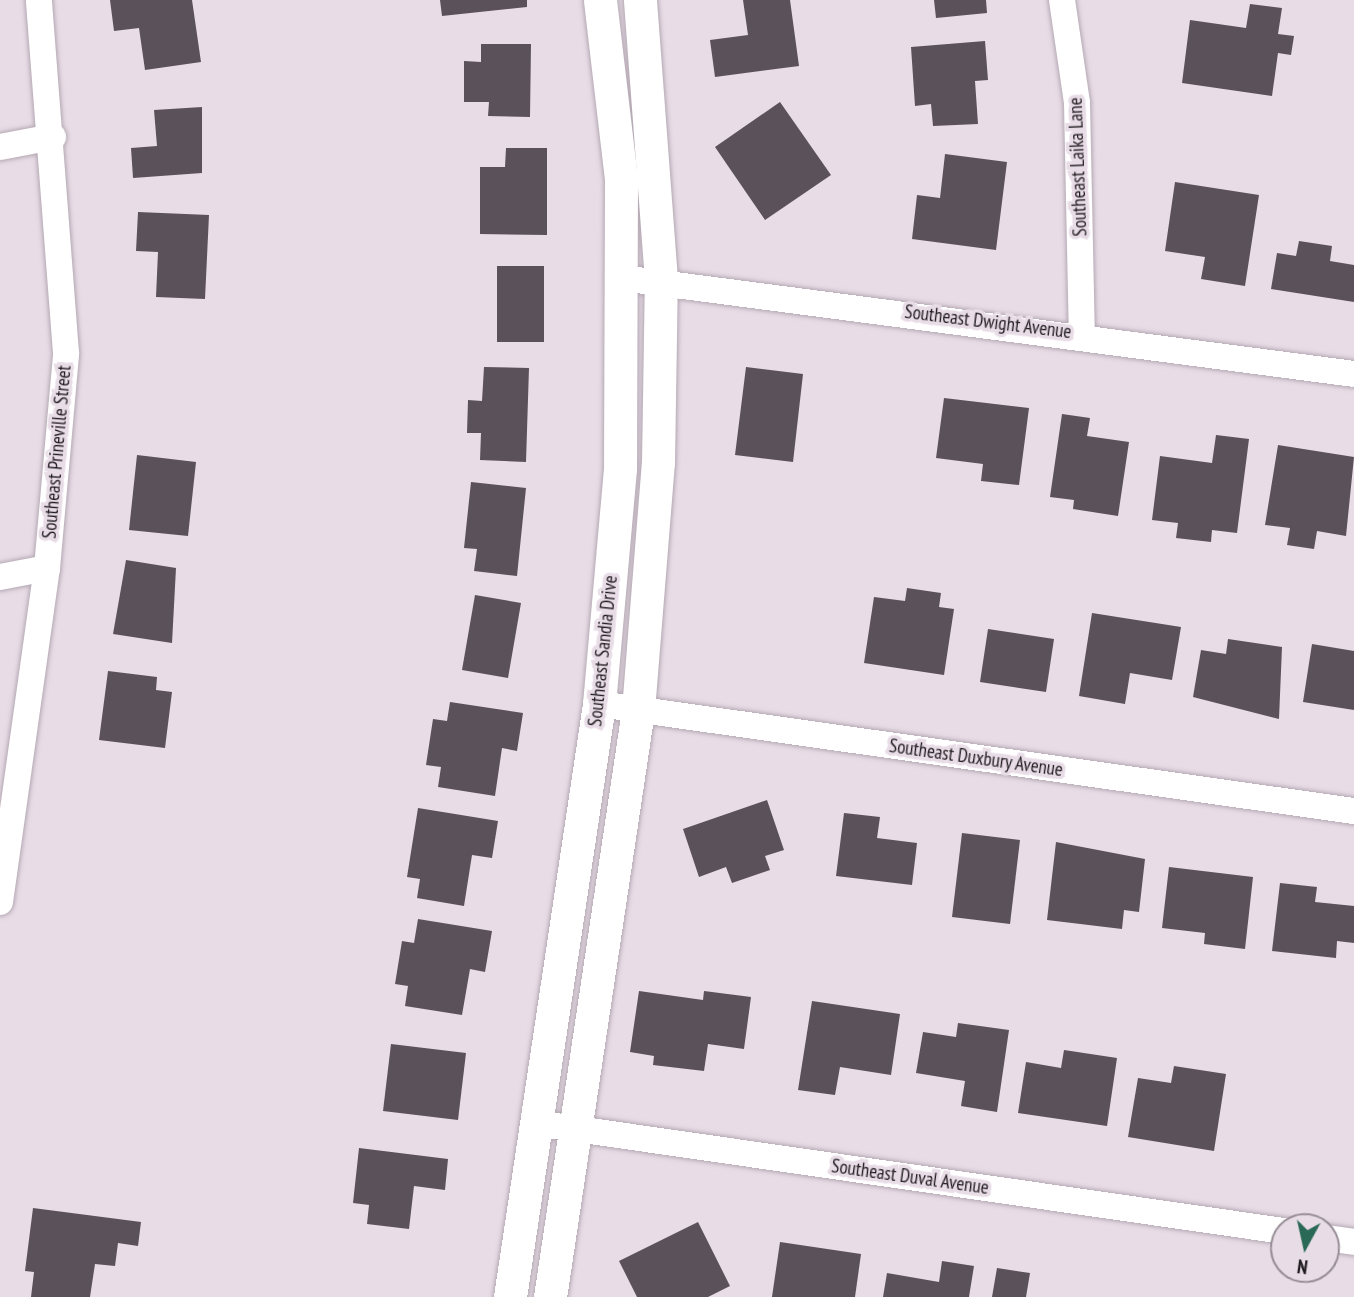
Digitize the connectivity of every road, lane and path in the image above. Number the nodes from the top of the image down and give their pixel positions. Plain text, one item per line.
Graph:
1 (39, 0) edge
2 (600, 0) edge
3 (640, 0) edge
4 (1062, 0) edge
5 (53, 137) junction
6 (0, 147) edge
7 (622, 278) junction
8 (661, 280) junction
9 (1082, 335) junction
10 (1354, 374) edge
11 (47, 568) junction
12 (0, 577) edge
13 (598, 704) junction
14 (638, 710) junction
15 (1354, 811) edge
16 (0, 902) edge
17 (535, 1123) junction
18 (574, 1129) junction
19 (1270, 1229) edge
20 (510, 1297) edge
21 (550, 1297) edge

1 - 5 street, Southeast Prineville Street
2 - 7 street, Southeast Sandia Drive
3 - 8 street, Southeast Sandia Drive
4 - 9 street, Southeast Laika Lane
5 - 6 street
5 - 11 street, Southeast Prineville Street
7 - 8 street, Southeast Dwight Avenue
7 - 13 street, Southeast Sandia Drive
8 - 9 street, Southeast Dwight Avenue
8 - 14 street, Southeast Sandia Drive
9 - 10 street, Southeast Dwight Avenue
11 - 12 street
11 - 16 street, Southeast Prineville Street
13 - 14 street, Southeast Duxbury Avenue
13 - 17 street, Southeast Sandia Drive
14 - 15 street, Southeast Duxbury Avenue
14 - 18 street, Southeast Sandia Drive
17 - 18 street, Southeast Duval Avenue
17 - 20 street, Southeast Sandia Drive
18 - 19 street, Southeast Duval Avenue
18 - 21 street, Southeast Sandia Drive

